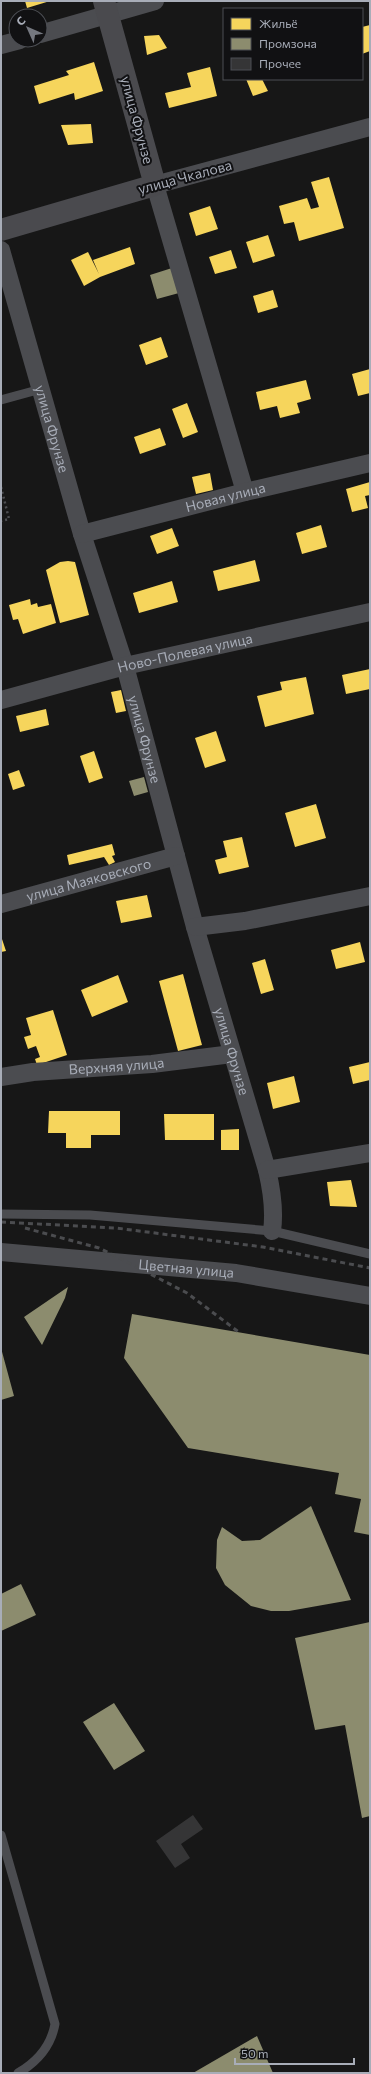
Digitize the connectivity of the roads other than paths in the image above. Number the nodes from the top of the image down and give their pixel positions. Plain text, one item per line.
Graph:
1 (155, 1) edge
2 (107, 8) edge
3 (48, 31) edge
4 (370, 127) edge
5 (155, 185) junction
6 (1, 230) edge
7 (1, 250) edge
8 (41, 389) junction
9 (1, 400) edge
10 (370, 463) edge
11 (245, 492) junction
12 (82, 534) junction
13 (370, 612) edge
14 (125, 666) junction
15 (1, 700) edge
16 (176, 856) junction
17 (370, 896) edge
18 (1, 904) edge
19 (195, 927) junction
20 (232, 1054) junction
21 (1, 1077) edge
22 (370, 1153) edge
23 (267, 1170) junction
24 (1, 1214) edge
25 (272, 1231) junction
26 (1, 1252) edge
27 (370, 1254) edge
28 (370, 1296) edge
29 (1, 1835) edge
30 (18, 2073) edge

1 - 2 street
2 - 3 street
2 - 5 street, улица Фрунзе
4 - 5 street, улица Чкалова
5 - 6 street, улица Чкалова
5 - 11 street, улица Фрунзе
7 - 8 street, улица Фрунзе
8 - 9 lane
8 - 12 street, улица Фрунзе
10 - 11 street, Новая улица
11 - 12 street, Новая улица
12 - 14 street, улица Фрунзе
13 - 14 street, Ново-Полевая улица
14 - 15 street, Ново-Полевая улица
14 - 16 street, улица Фрунзе
16 - 18 street, улица Маяковского
16 - 19 street, улица Фрунзе
17 - 19 street
19 - 20 street, улица Фрунзе
20 - 21 street, Верхняя улица
20 - 23 street, улица Фрунзе
22 - 23 street
23 - 25 street, улица Фрунзе
24 - 25 lane
25 - 27 lane
26 - 28 street, Цветная улица
29 - 30 lane

